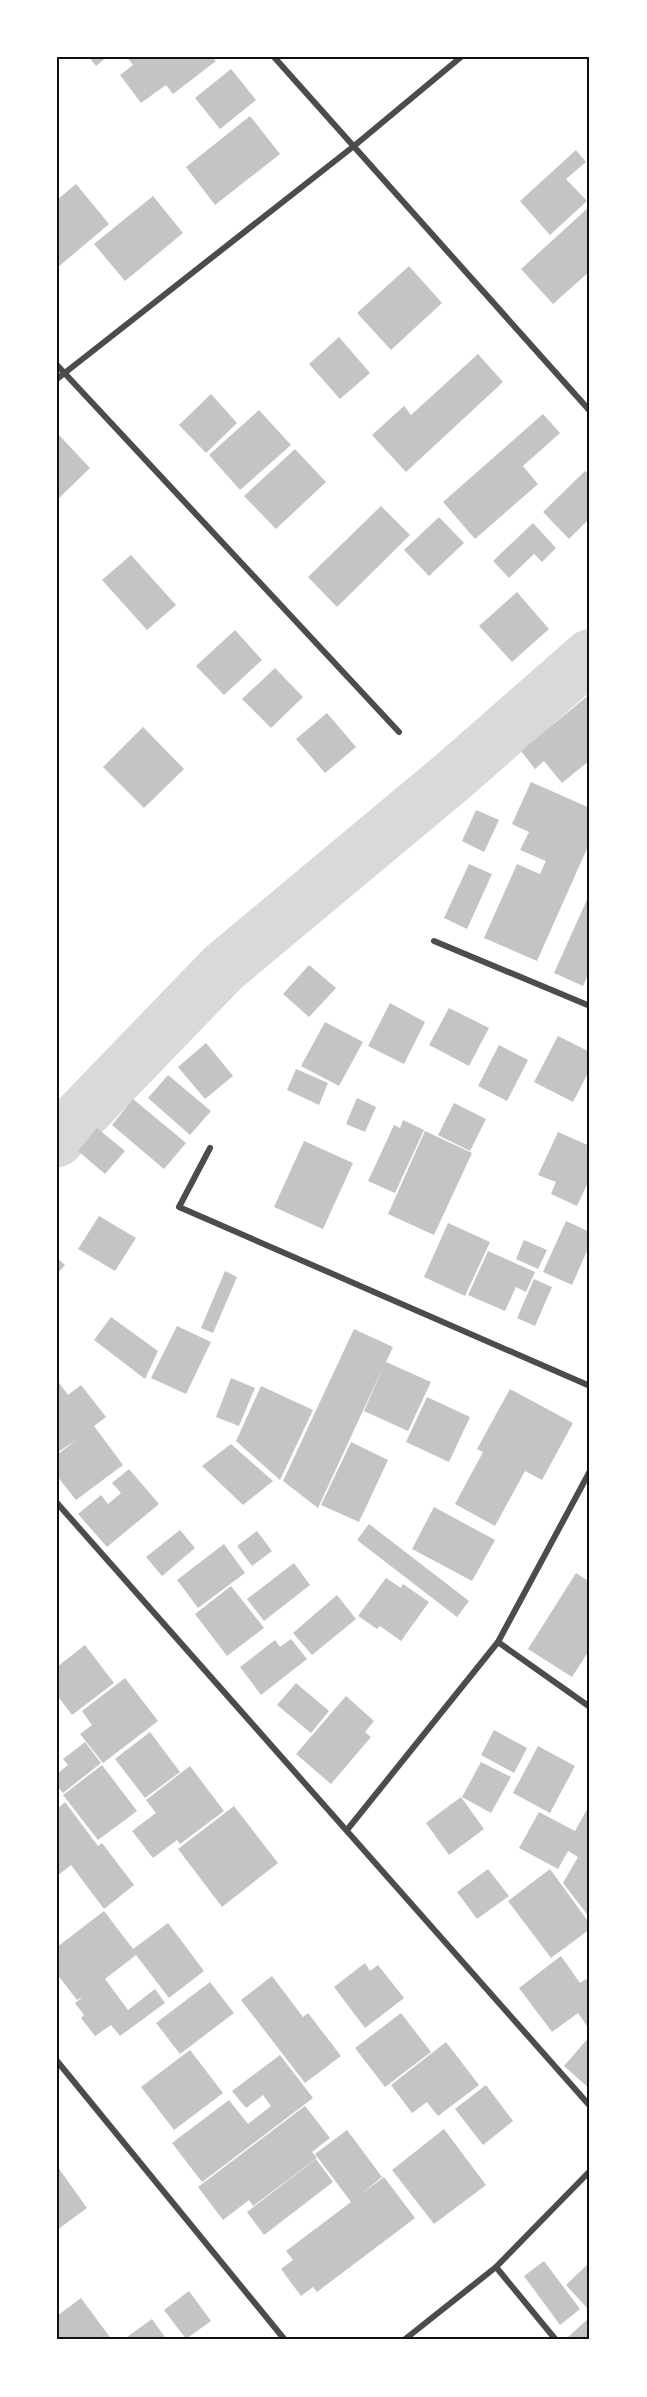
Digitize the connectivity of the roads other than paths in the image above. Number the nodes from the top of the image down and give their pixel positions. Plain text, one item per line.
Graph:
1 (274, 57) edge
2 (461, 57) edge
3 (354, 146) junction
4 (57, 365) edge
5 (65, 373) junction
6 (57, 379) edge
7 (590, 411) edge
8 (399, 732) dead end
9 (434, 941) dead end
10 (590, 1006) edge
11 (210, 1148) dead end
12 (590, 1386) edge
13 (590, 1471) edge
14 (57, 1503) edge
15 (498, 1642) junction
16 (590, 1707) edge
17 (347, 1830) junction
18 (57, 2061) edge
19 (590, 2106) edge
20 (590, 2171) edge
21 (496, 2267) junction
22 (285, 2340) edge
23 (404, 2340) edge
24 (556, 2340) edge

1 - 3 street
2 - 3 street
3 - 5 street
3 - 7 street
4 - 5 street
5 - 6 street
5 - 8 street
9 - 10 street
11 - 12 street
13 - 15 street
14 - 17 street
15 - 16 street
15 - 17 street
17 - 19 street
18 - 22 street
20 - 21 street
21 - 23 street
21 - 24 street

